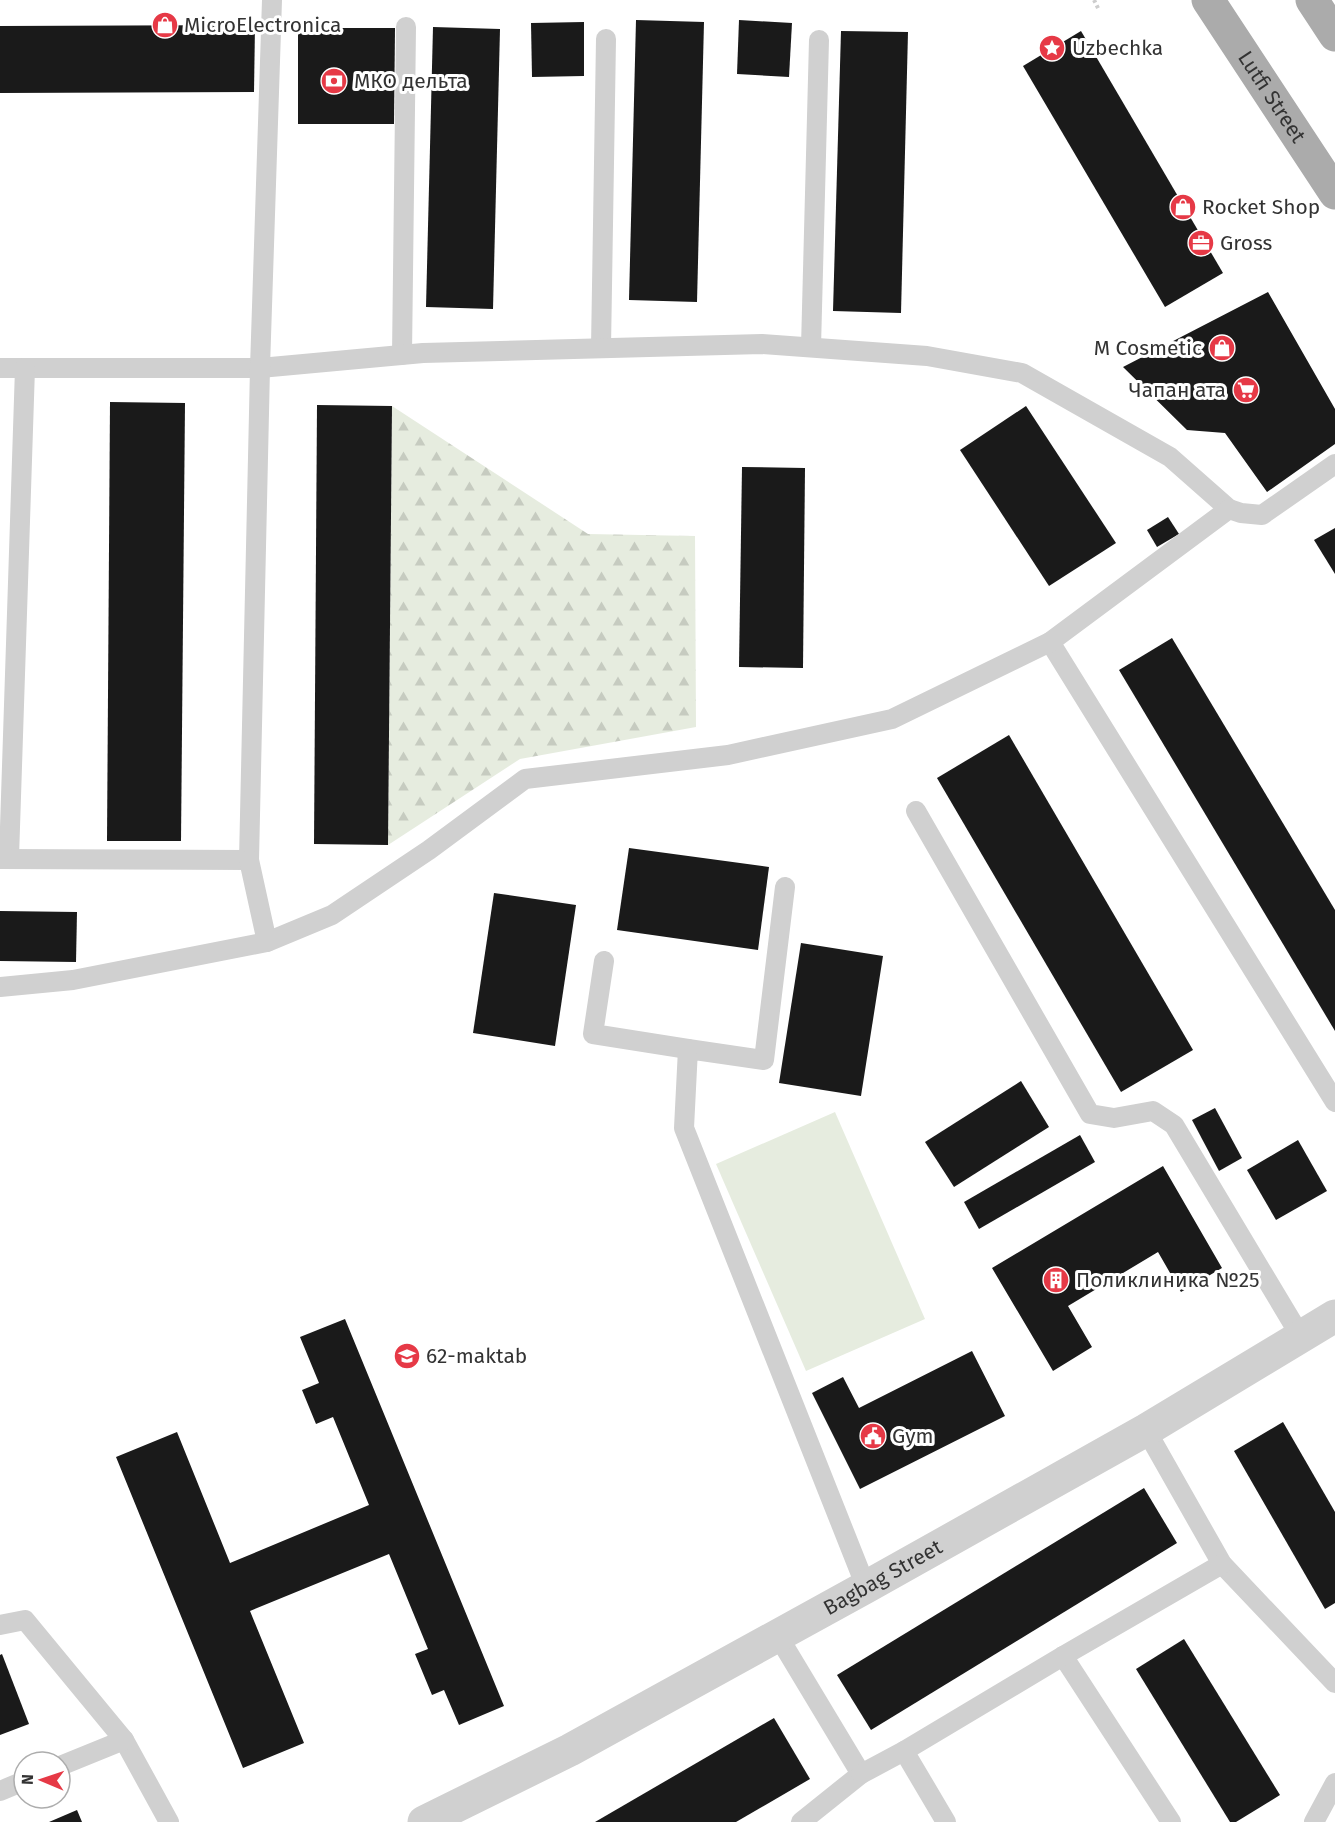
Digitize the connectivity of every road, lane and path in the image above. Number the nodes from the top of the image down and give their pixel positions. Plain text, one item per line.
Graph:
1 (272, 0) edge
2 (1094, 0) edge
3 (1208, 0) edge
4 (1312, 0) edge
5 (1099, 10) dead end
6 (406, 27) dead end
7 (1335, 35) edge
8 (606, 39) dead end
9 (819, 40) dead end
10 (1335, 193) edge
11 (811, 347) junction
12 (601, 348) junction
13 (402, 355) junction
14 (0, 368) edge
15 (25, 368) junction
16 (260, 368) junction
17 (1335, 464) edge
18 (1229, 508) junction
19 (1050, 642) junction
20 (916, 811) dead end
21 (4, 859) edge
22 (249, 860) junction
23 (785, 887) dead end
24 (267, 942) junction
25 (604, 961) dead end
26 (0, 987) edge
27 (688, 1049) junction
28 (1335, 1102) edge
29 (1335, 1316) edge
30 (1301, 1337) junction
31 (1146, 1430) junction
32 (1222, 1564) junction
33 (866, 1587) junction
34 (0, 1624) edge
35 (778, 1636) junction
36 (1063, 1656) junction
37 (1335, 1683) edge
38 (124, 1740) junction
39 (904, 1751) junction
40 (72, 1761) edge
41 (861, 1774) junction
42 (1335, 1783) edge
43 (169, 1822) edge
44 (424, 1822) edge
45 (801, 1822) edge
46 (946, 1822) edge
47 (1171, 1822) edge
48 (1314, 1822) edge

1 - 16 lane
2 - 5 path
3 - 10 main road, Lutfi Street
4 - 7 main road
6 - 13 lane
8 - 12 lane
9 - 11 lane
11 - 12 lane
11 - 18 lane
12 - 13 lane
13 - 16 lane
14 - 15 lane
15 - 16 lane
15 - 21 lane
16 - 22 lane
17 - 18 lane
18 - 19 lane
19 - 24 lane
19 - 28 lane
20 - 30 lane
21 - 22 lane
22 - 24 lane
23 - 27 lane
24 - 26 lane
25 - 27 lane
27 - 33 lane
29 - 30 street, Bagbag Street
30 - 31 street, Bagbag Street
31 - 32 lane
31 - 33 street, Bagbag Street
32 - 36 lane
32 - 37 lane
33 - 35 street, Bagbag Street
34 - 38 lane
35 - 41 lane
35 - 44 street, Bagbag Street
36 - 39 lane
36 - 47 lane
38 - 40 lane
38 - 43 lane
39 - 41 lane
39 - 46 lane
41 - 45 lane
42 - 48 lane

